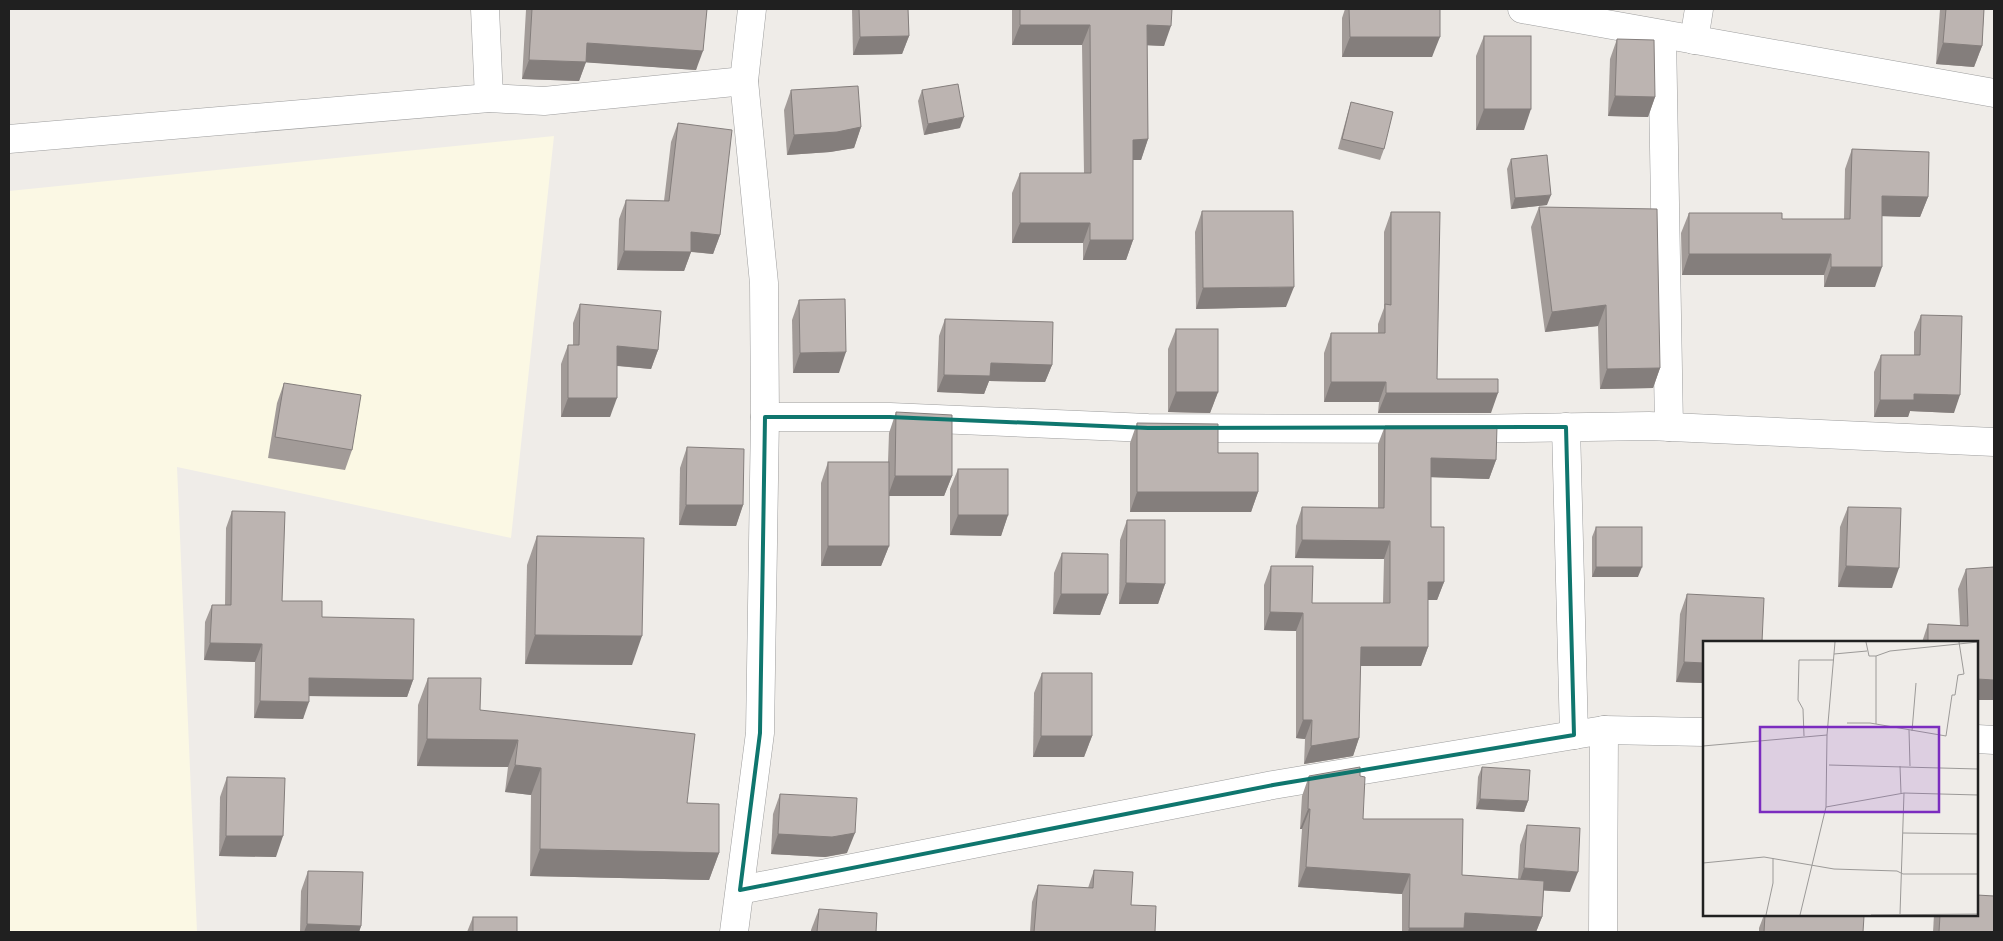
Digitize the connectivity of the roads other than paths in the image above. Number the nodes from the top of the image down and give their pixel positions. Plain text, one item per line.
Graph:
1 (485, 9) edge
2 (752, 9) edge
3 (1522, 9) edge
4 (1699, 9) edge
5 (1662, 34) junction
6 (1694, 40) junction
7 (744, 81) junction
8 (1994, 93) edge
9 (489, 98) junction
10 (9, 139) edge
11 (765, 417) junction
12 (1566, 427) junction
13 (1669, 427) junction
14 (1994, 442) edge
15 (1604, 730) junction
16 (1703, 732) edge
17 (1574, 735) junction
18 (1978, 739) edge
19 (1994, 740) edge
20 (745, 838) junction
21 (740, 890) junction
22 (733, 932) edge
23 (1602, 932) edge

1 - 9 street
2 - 7 street
3 - 5 street
4 - 6 street
5 - 6 street
5 - 13 street
6 - 8 street
7 - 9 street
7 - 11 street
9 - 10 street
11 - 12 street
11 - 20 street
12 - 13 street
12 - 17 street
13 - 14 street
15 - 16 street
15 - 17 street
15 - 23 street
17 - 21 street
18 - 19 street
20 - 21 street
20 - 22 street
21 - 22 street

